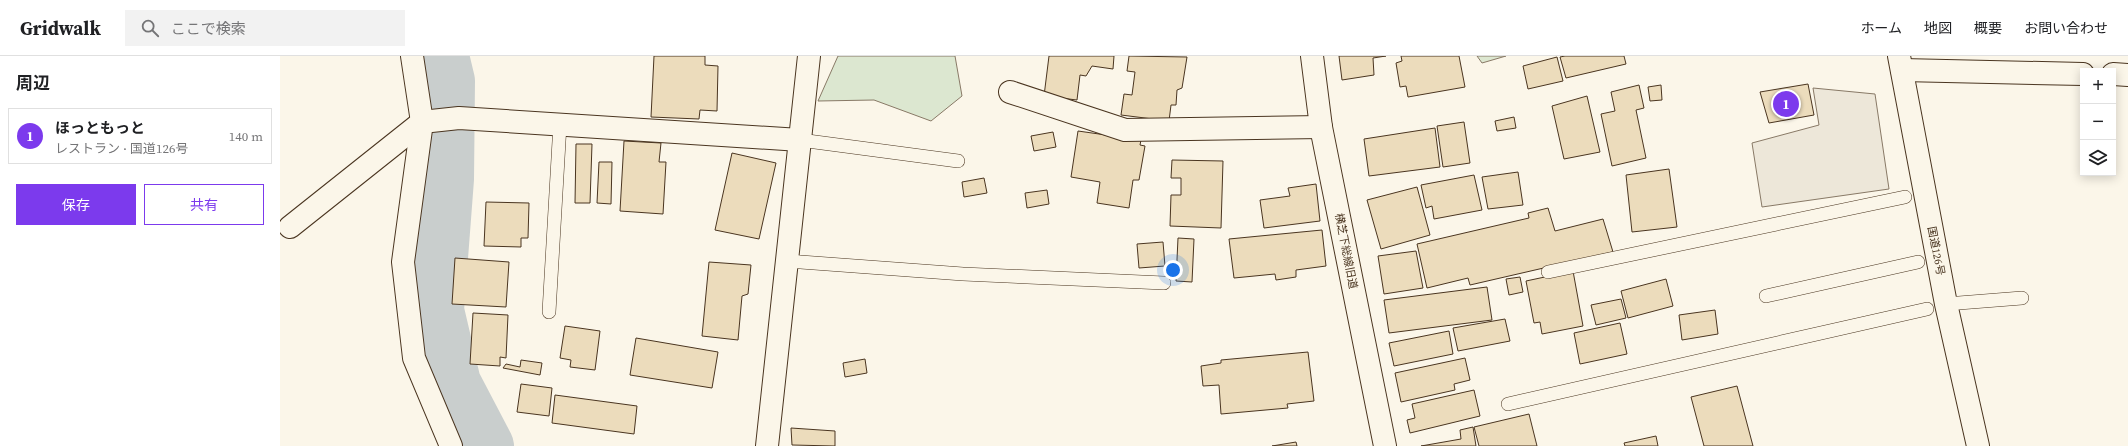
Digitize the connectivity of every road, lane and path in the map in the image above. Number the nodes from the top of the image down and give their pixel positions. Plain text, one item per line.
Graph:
1 (412, 56) edge
2 (809, 56) edge
3 (1312, 56) edge
4 (1901, 63) edge
5 (2080, 74) edge
6 (2116, 74) edge
7 (2128, 74) edge
8 (1010, 92) dead end
9 (422, 122) junction
10 (560, 124) junction
11 (1321, 128) junction
12 (800, 140) junction
13 (958, 161) dead end
14 (1905, 197) dead end
15 (290, 227) dead end
16 (787, 261) junction
17 (1918, 262) dead end
18 (1548, 272) dead end
19 (1164, 283) dead end
20 (1766, 296) dead end
21 (2022, 298) dead end
22 (1937, 307) junction
23 (549, 312) dead end
24 (1508, 404) dead end
25 (451, 446) edge
26 (767, 446) edge
27 (1385, 446) edge
28 (1978, 446) edge

1 - 9 main road
2 - 12 main road
3 - 11 main road, 横芝下総線旧道
4 - 5 main road
4 - 22 main road, 国道126号
6 - 7 main road
8 - 11 main road
9 - 10 main road
9 - 15 main road
9 - 25 main road
10 - 12 main road
10 - 23 lane
11 - 27 main road, 横芝下総線旧道
12 - 13 lane
12 - 16 main road
14 - 18 lane
16 - 19 lane
16 - 26 main road
17 - 20 lane
21 - 22 lane
22 - 24 lane
22 - 28 main road, 国道126号

